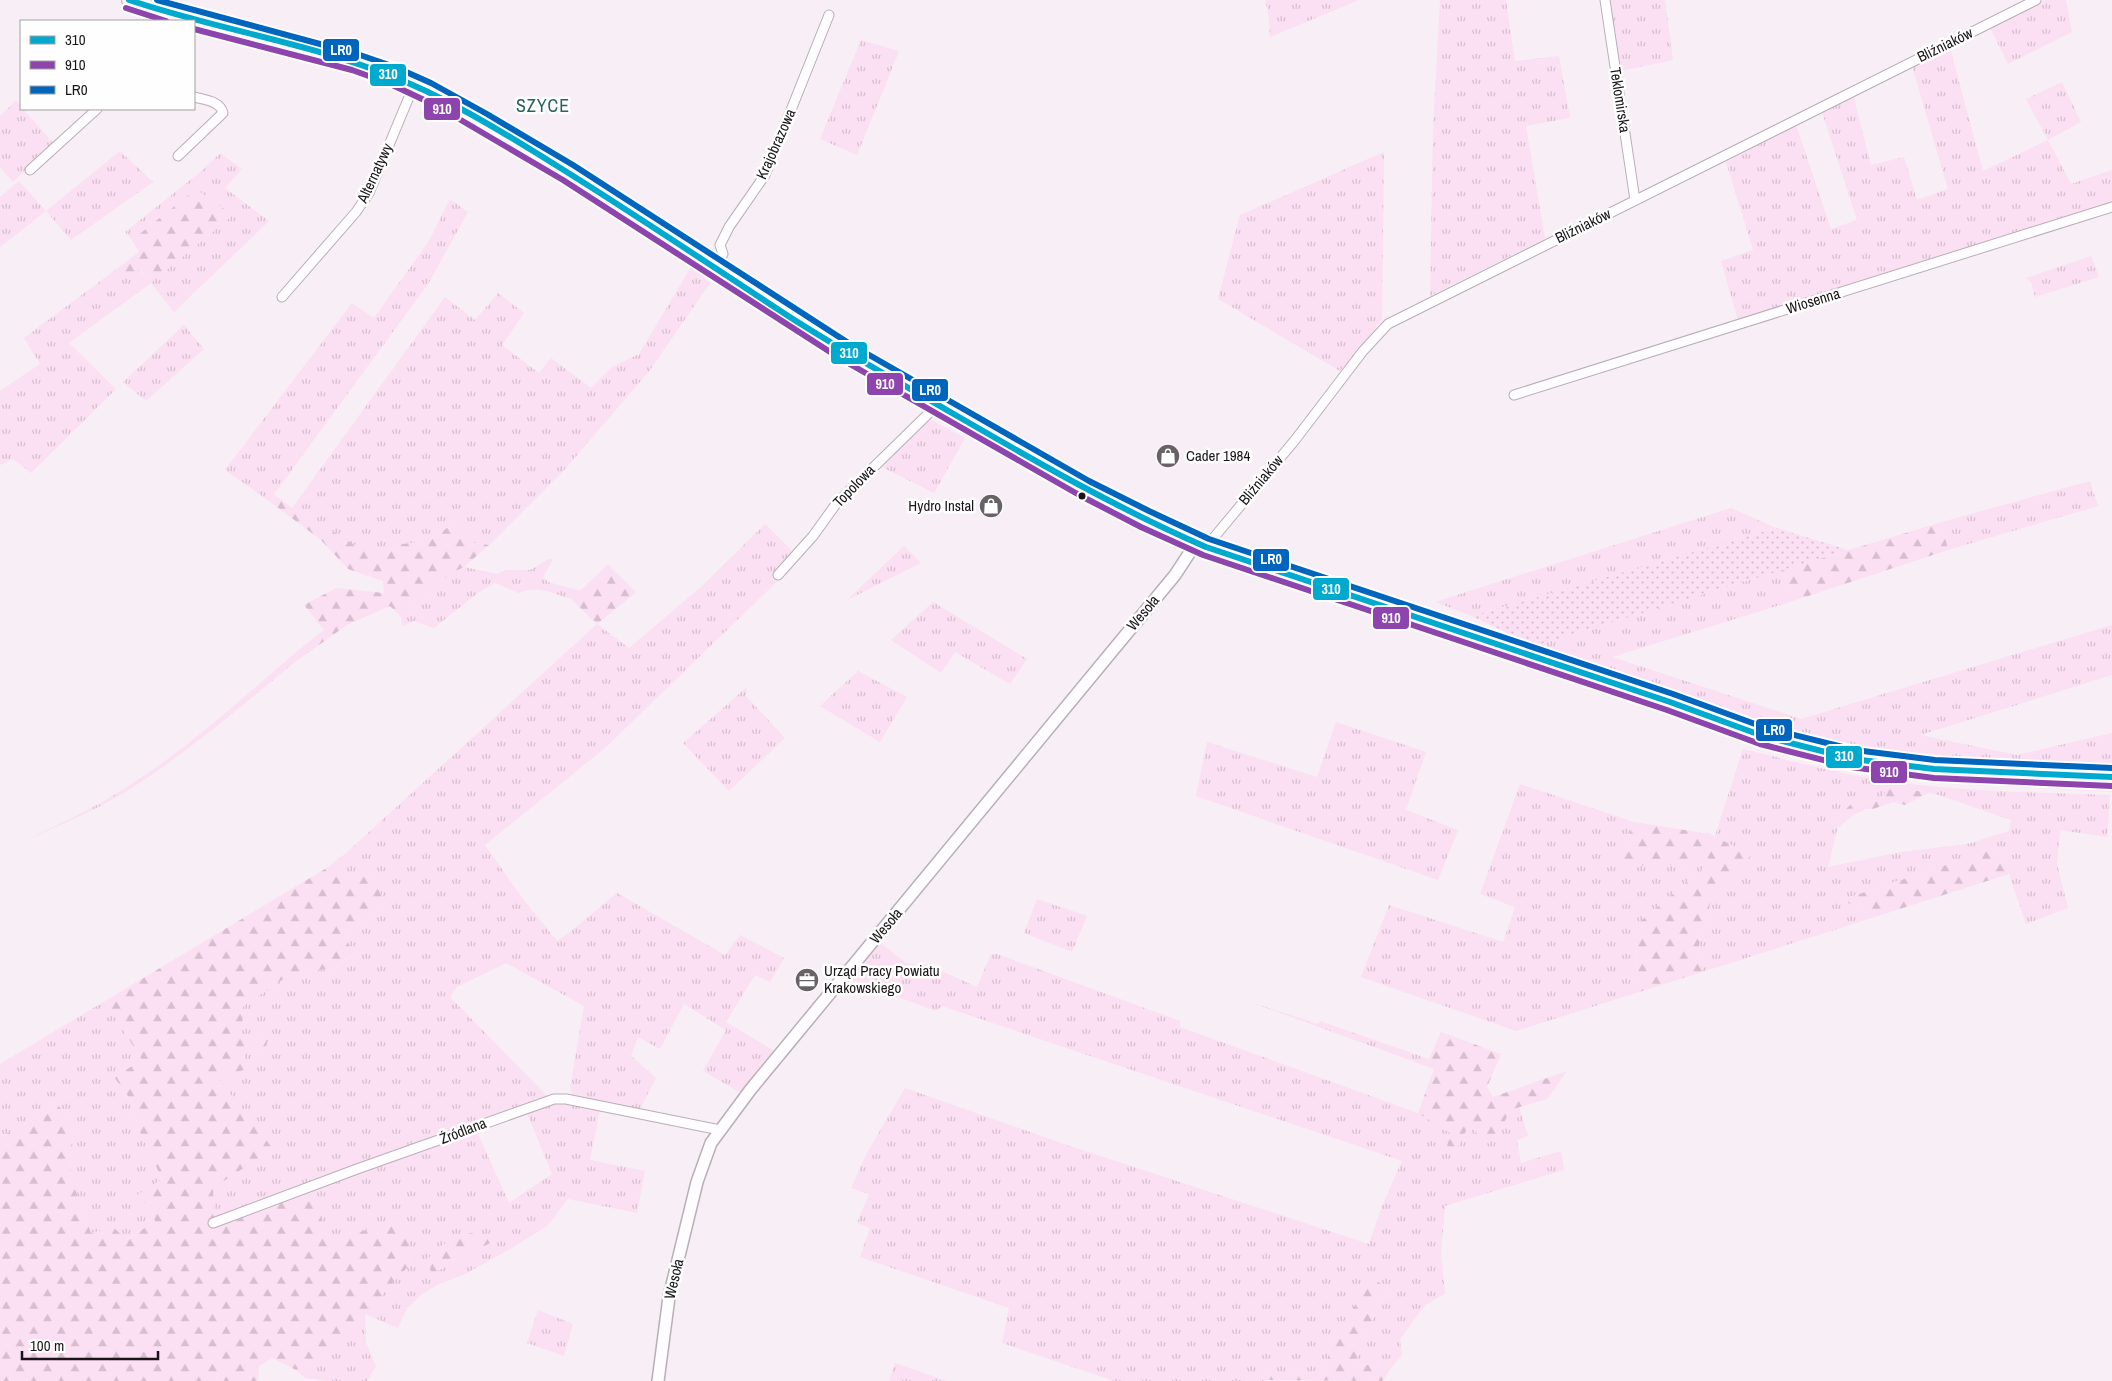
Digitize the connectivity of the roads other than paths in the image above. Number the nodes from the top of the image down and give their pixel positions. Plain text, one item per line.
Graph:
1 (129, 0) edge
2 (1605, 0) edge
3 (2036, 0) edge
4 (829, 15) dead end
5 (164, 17) edge
6 (178, 20) edge
7 (195, 24) edge
8 (414, 85) junction
9 (195, 97) edge
10 (97, 110) edge
11 (178, 156) dead end
12 (30, 170) dead end
13 (1636, 200) junction
14 (2112, 207) edge
15 (714, 267) junction
16 (282, 297) dead end
17 (1514, 395) dead end
18 (933, 402) junction
19 (1201, 545) junction
20 (778, 575) dead end
21 (2112, 777) edge
22 (720, 1130) junction
23 (213, 1223) dead end
24 (658, 1381) edge

1 - 5 main road
2 - 13 street, Teklomirska
3 - 13 street, Bliźniaków
4 - 15 street, Krajobrazowa
5 - 6 main road
7 - 8 main road
8 - 15 main road
8 - 16 street, Alternatywy
9 - 11 street
10 - 12 street
13 - 19 street, Bliźniaków
14 - 17 street, Wiosenna
15 - 18 main road
18 - 19 main road
18 - 20 street, Topolowa
19 - 21 main road
19 - 22 street, Wesoła
22 - 23 street, Źródlana
22 - 24 street, Wesoła

